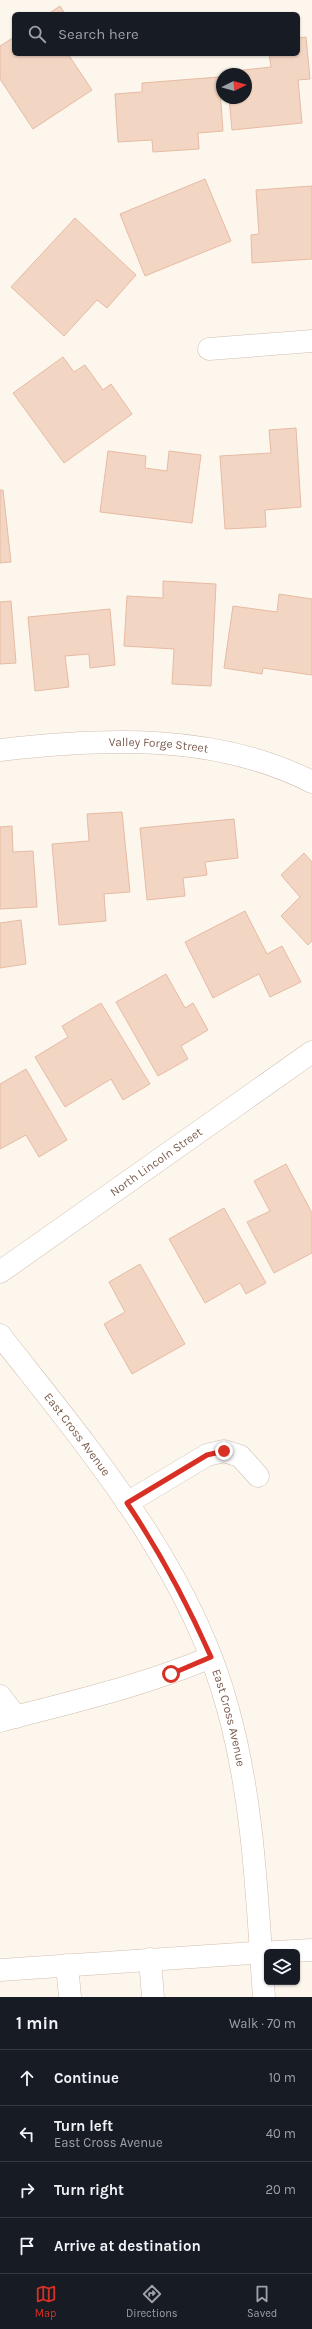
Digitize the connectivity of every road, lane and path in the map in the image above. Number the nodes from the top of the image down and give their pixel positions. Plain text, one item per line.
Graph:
1 (312, 341) edge
2 (209, 349) dead end
3 (0, 750) edge
4 (312, 782) edge
5 (312, 1052) edge
6 (0, 1272) edge
7 (0, 1335) edge
8 (258, 1476) dead end
9 (127, 1503) junction
10 (211, 1657) junction
11 (0, 1696) edge
12 (8, 1719) edge
13 (268, 1949) edge
14 (312, 1950) edge
15 (300, 1951) edge
16 (264, 1952) edge
17 (150, 1959) junction
18 (67, 1965) junction
19 (0, 1970) edge
20 (265, 1985) edge
21 (70, 1997) edge
22 (153, 1997) edge
23 (264, 1997) edge

1 - 2 street
3 - 4 street, Valley Forge Street
5 - 6 street, North Lincoln Street
7 - 9 street, East Cross Avenue
8 - 9 street
9 - 10 street, East Cross Avenue
10 - 12 street
10 - 13 street, East Cross Avenue
11 - 12 street
14 - 15 street
16 - 17 street
17 - 18 street
17 - 22 street
18 - 19 street
18 - 21 street
20 - 23 street, East Cross Avenue

